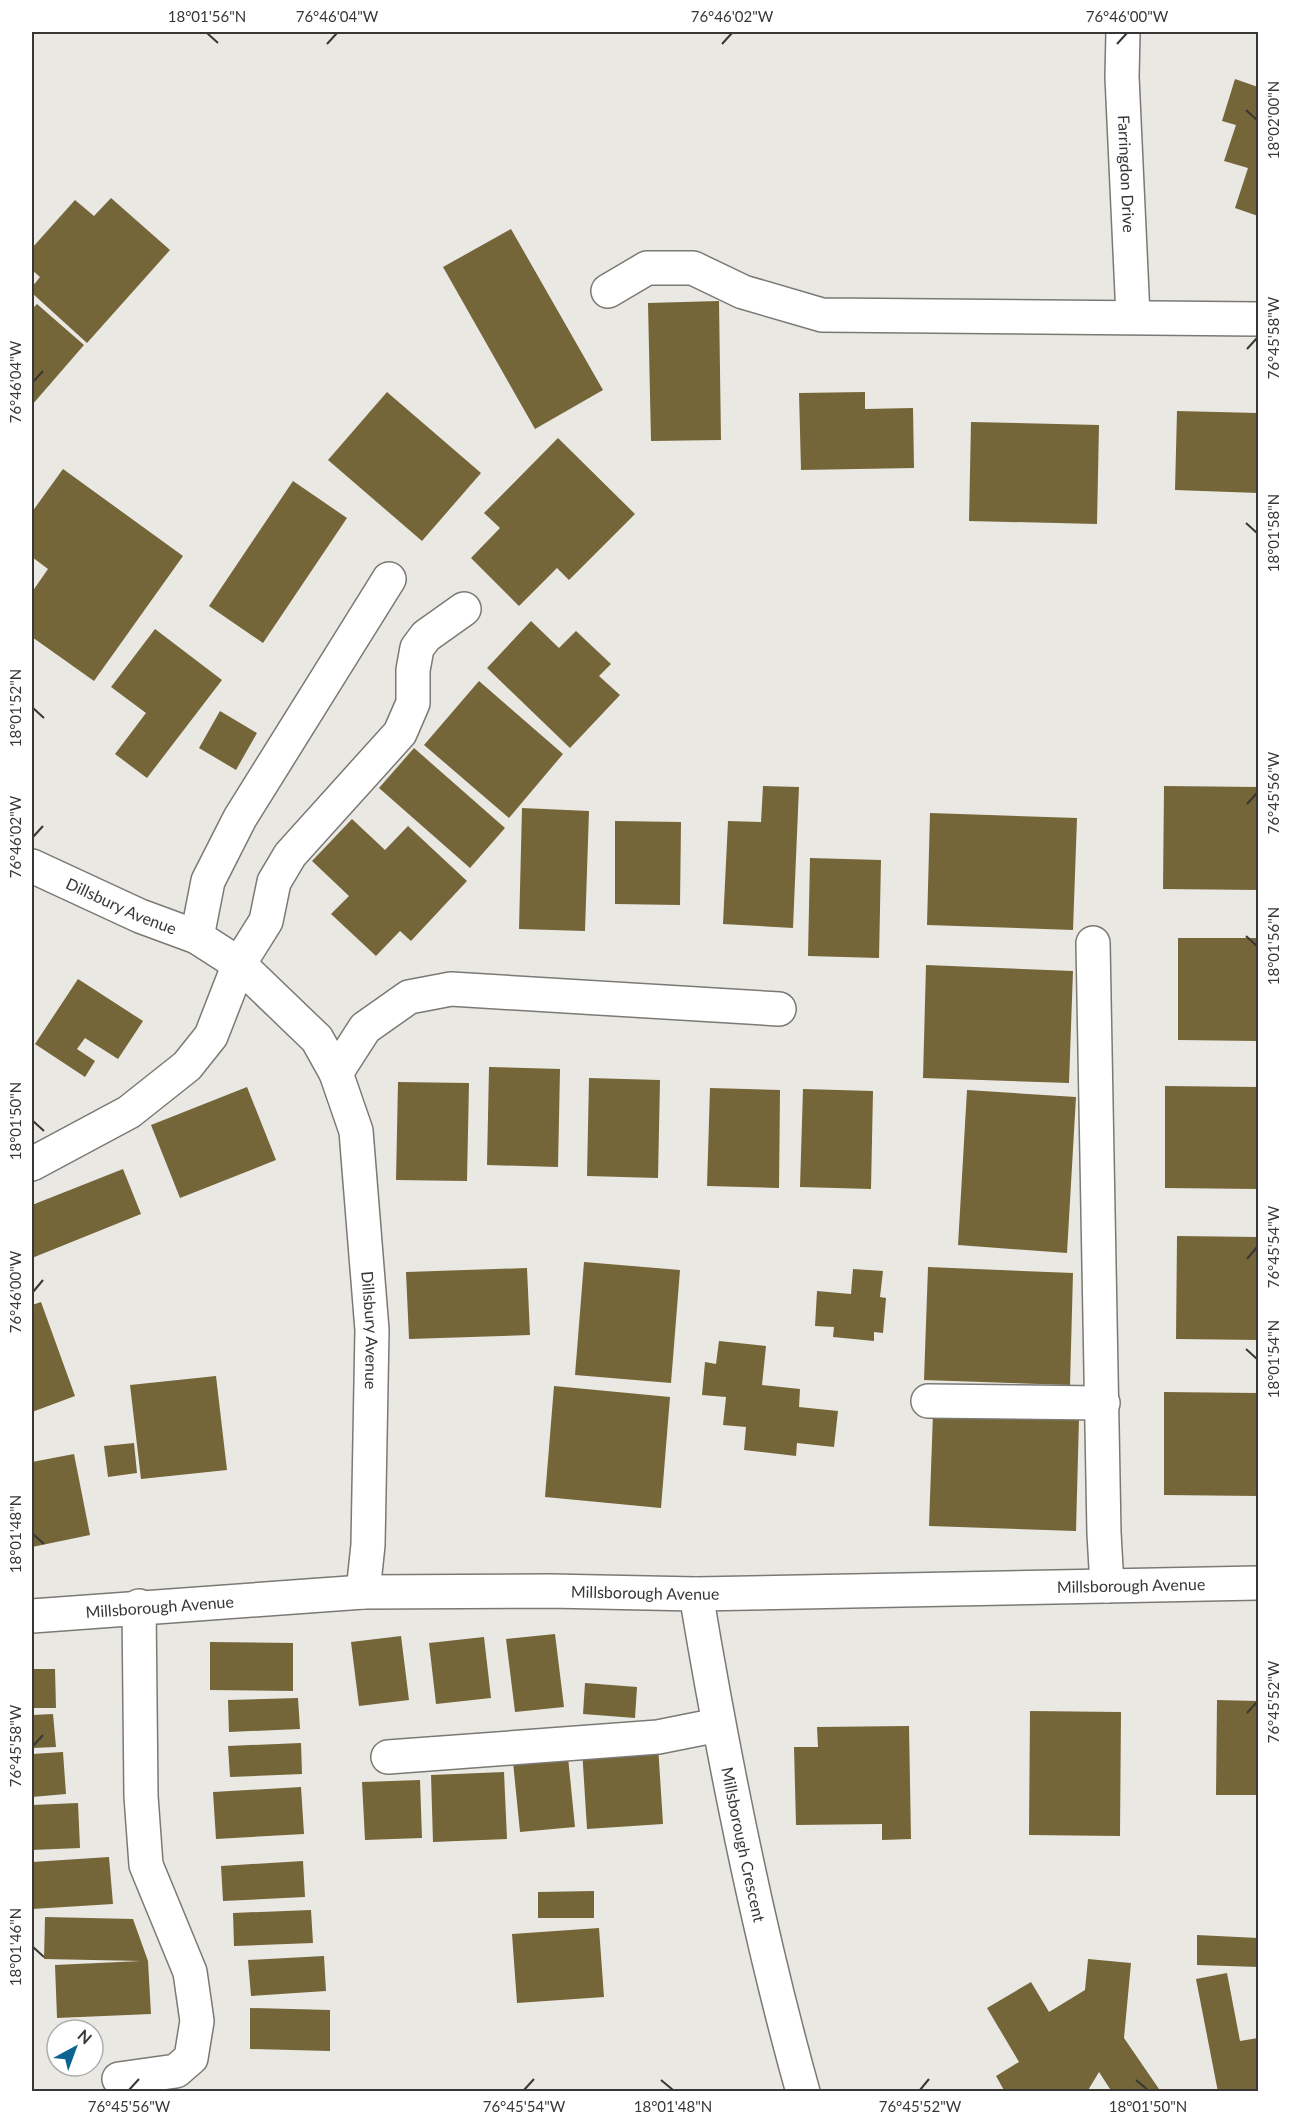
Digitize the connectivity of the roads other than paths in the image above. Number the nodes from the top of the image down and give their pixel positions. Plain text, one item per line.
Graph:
1 (1123, 32) edge
2 (608, 291) dead end
3 (1133, 316) junction
4 (1258, 319) edge
5 (389, 579) dead end
6 (464, 609) dead end
7 (32, 866) edge
8 (197, 938) junction
9 (1094, 943) dead end
10 (239, 964) junction
11 (779, 1009) dead end
12 (336, 1073) junction
13 (32, 1164) edge
14 (928, 1401) dead end
15 (1103, 1403) junction
16 (1258, 1583) edge
17 (1107, 1586) junction
18 (363, 1592) junction
19 (696, 1594) junction
20 (140, 1606) junction
21 (32, 1616) edge
22 (718, 1725) junction
23 (388, 1756) dead end
24 (118, 2079) dead end
25 (802, 2091) edge

1 - 3 street, Farringdon Drive
2 - 3 street
3 - 4 street
5 - 8 street
6 - 10 street
7 - 8 street, Dillsbury Avenue
8 - 10 street, Dillsbury Avenue
9 - 15 street
10 - 12 street, Dillsbury Avenue
10 - 13 street
11 - 12 street
12 - 18 street, Dillsbury Avenue
14 - 15 street
15 - 17 street
16 - 17 street, Millsborough Avenue
17 - 19 street, Millsborough Avenue
18 - 19 street, Millsborough Avenue
18 - 20 street, Millsborough Avenue
19 - 22 street, Millsborough Crescent
20 - 21 street, Millsborough Avenue
20 - 24 street
22 - 23 street
22 - 25 street, Millsborough Crescent

